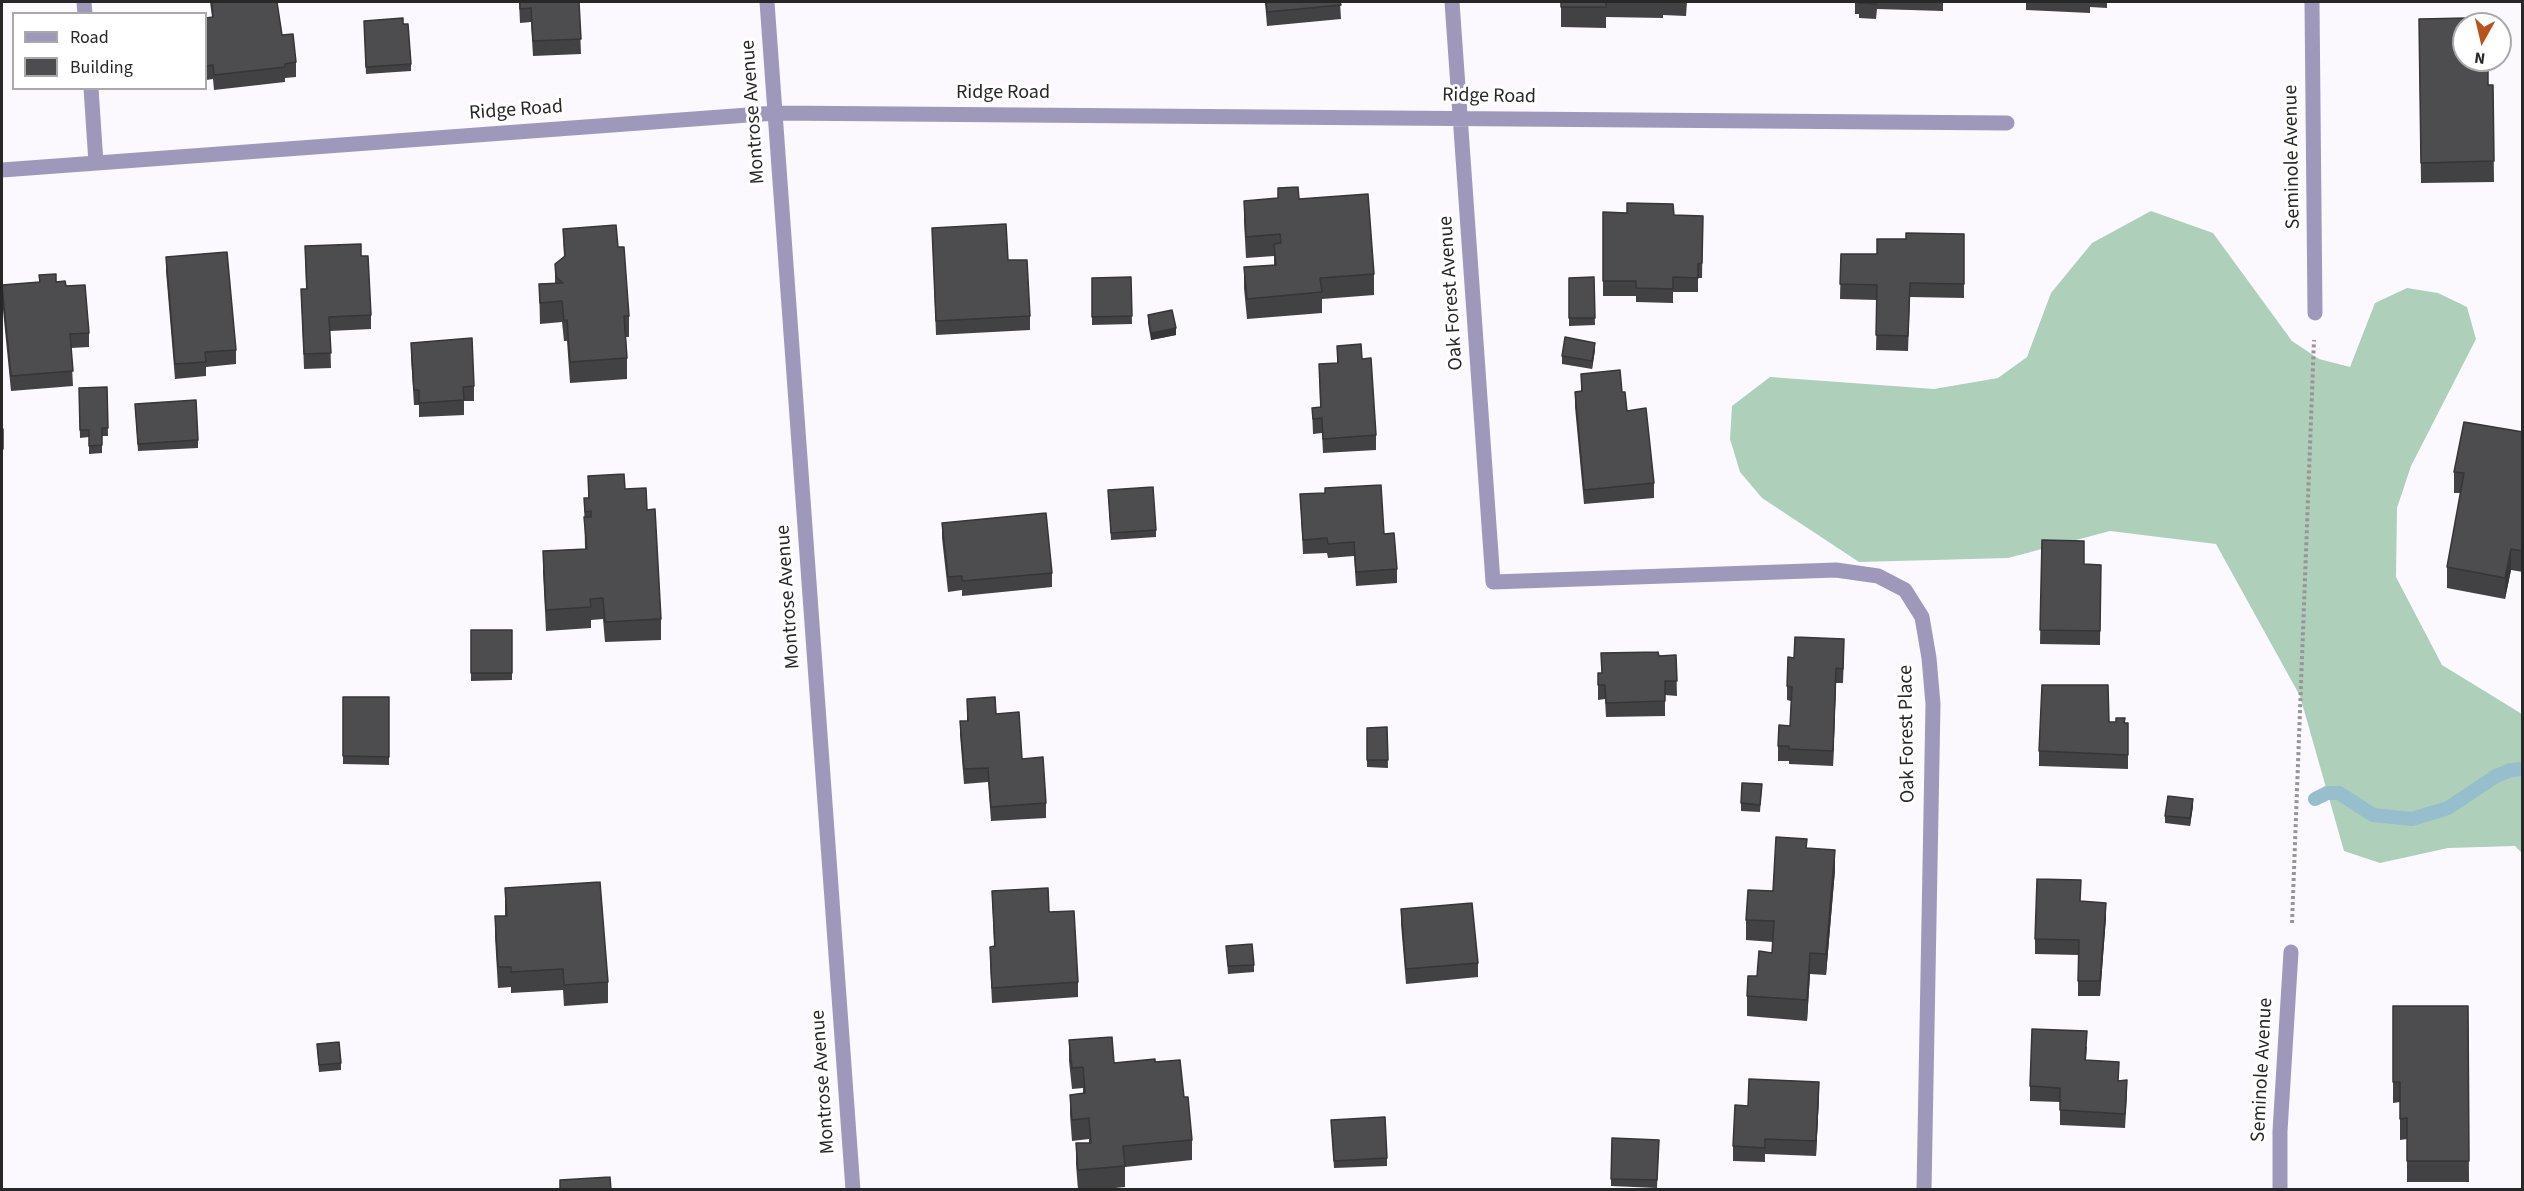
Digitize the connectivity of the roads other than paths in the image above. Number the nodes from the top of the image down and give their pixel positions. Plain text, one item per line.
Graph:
1 (767, 2) edge
2 (1452, 2) edge
3 (2312, 2) edge
4 (91, 90) edge
5 (776, 113) junction
6 (1460, 117) junction
7 (2007, 123) dead end
8 (96, 163) junction
9 (2, 170) edge
10 (2315, 313) road end
11 (1493, 582) joint
12 (2291, 952) road end
13 (853, 1190) edge
14 (1924, 1190) edge
15 (2280, 1190) edge

1 - 5 street, Montrose Avenue
2 - 6 street, Oak Forest Avenue
3 - 10 street, Seminole Avenue
4 - 8 street
5 - 6 street, Ridge Road
5 - 8 street, Ridge Road
5 - 13 street, Montrose Avenue
6 - 7 street, Ridge Road
6 - 11 street, Oak Forest Avenue
8 - 9 street, Ridge Road
11 - 14 street, Oak Forest Place
12 - 15 street, Seminole Avenue

